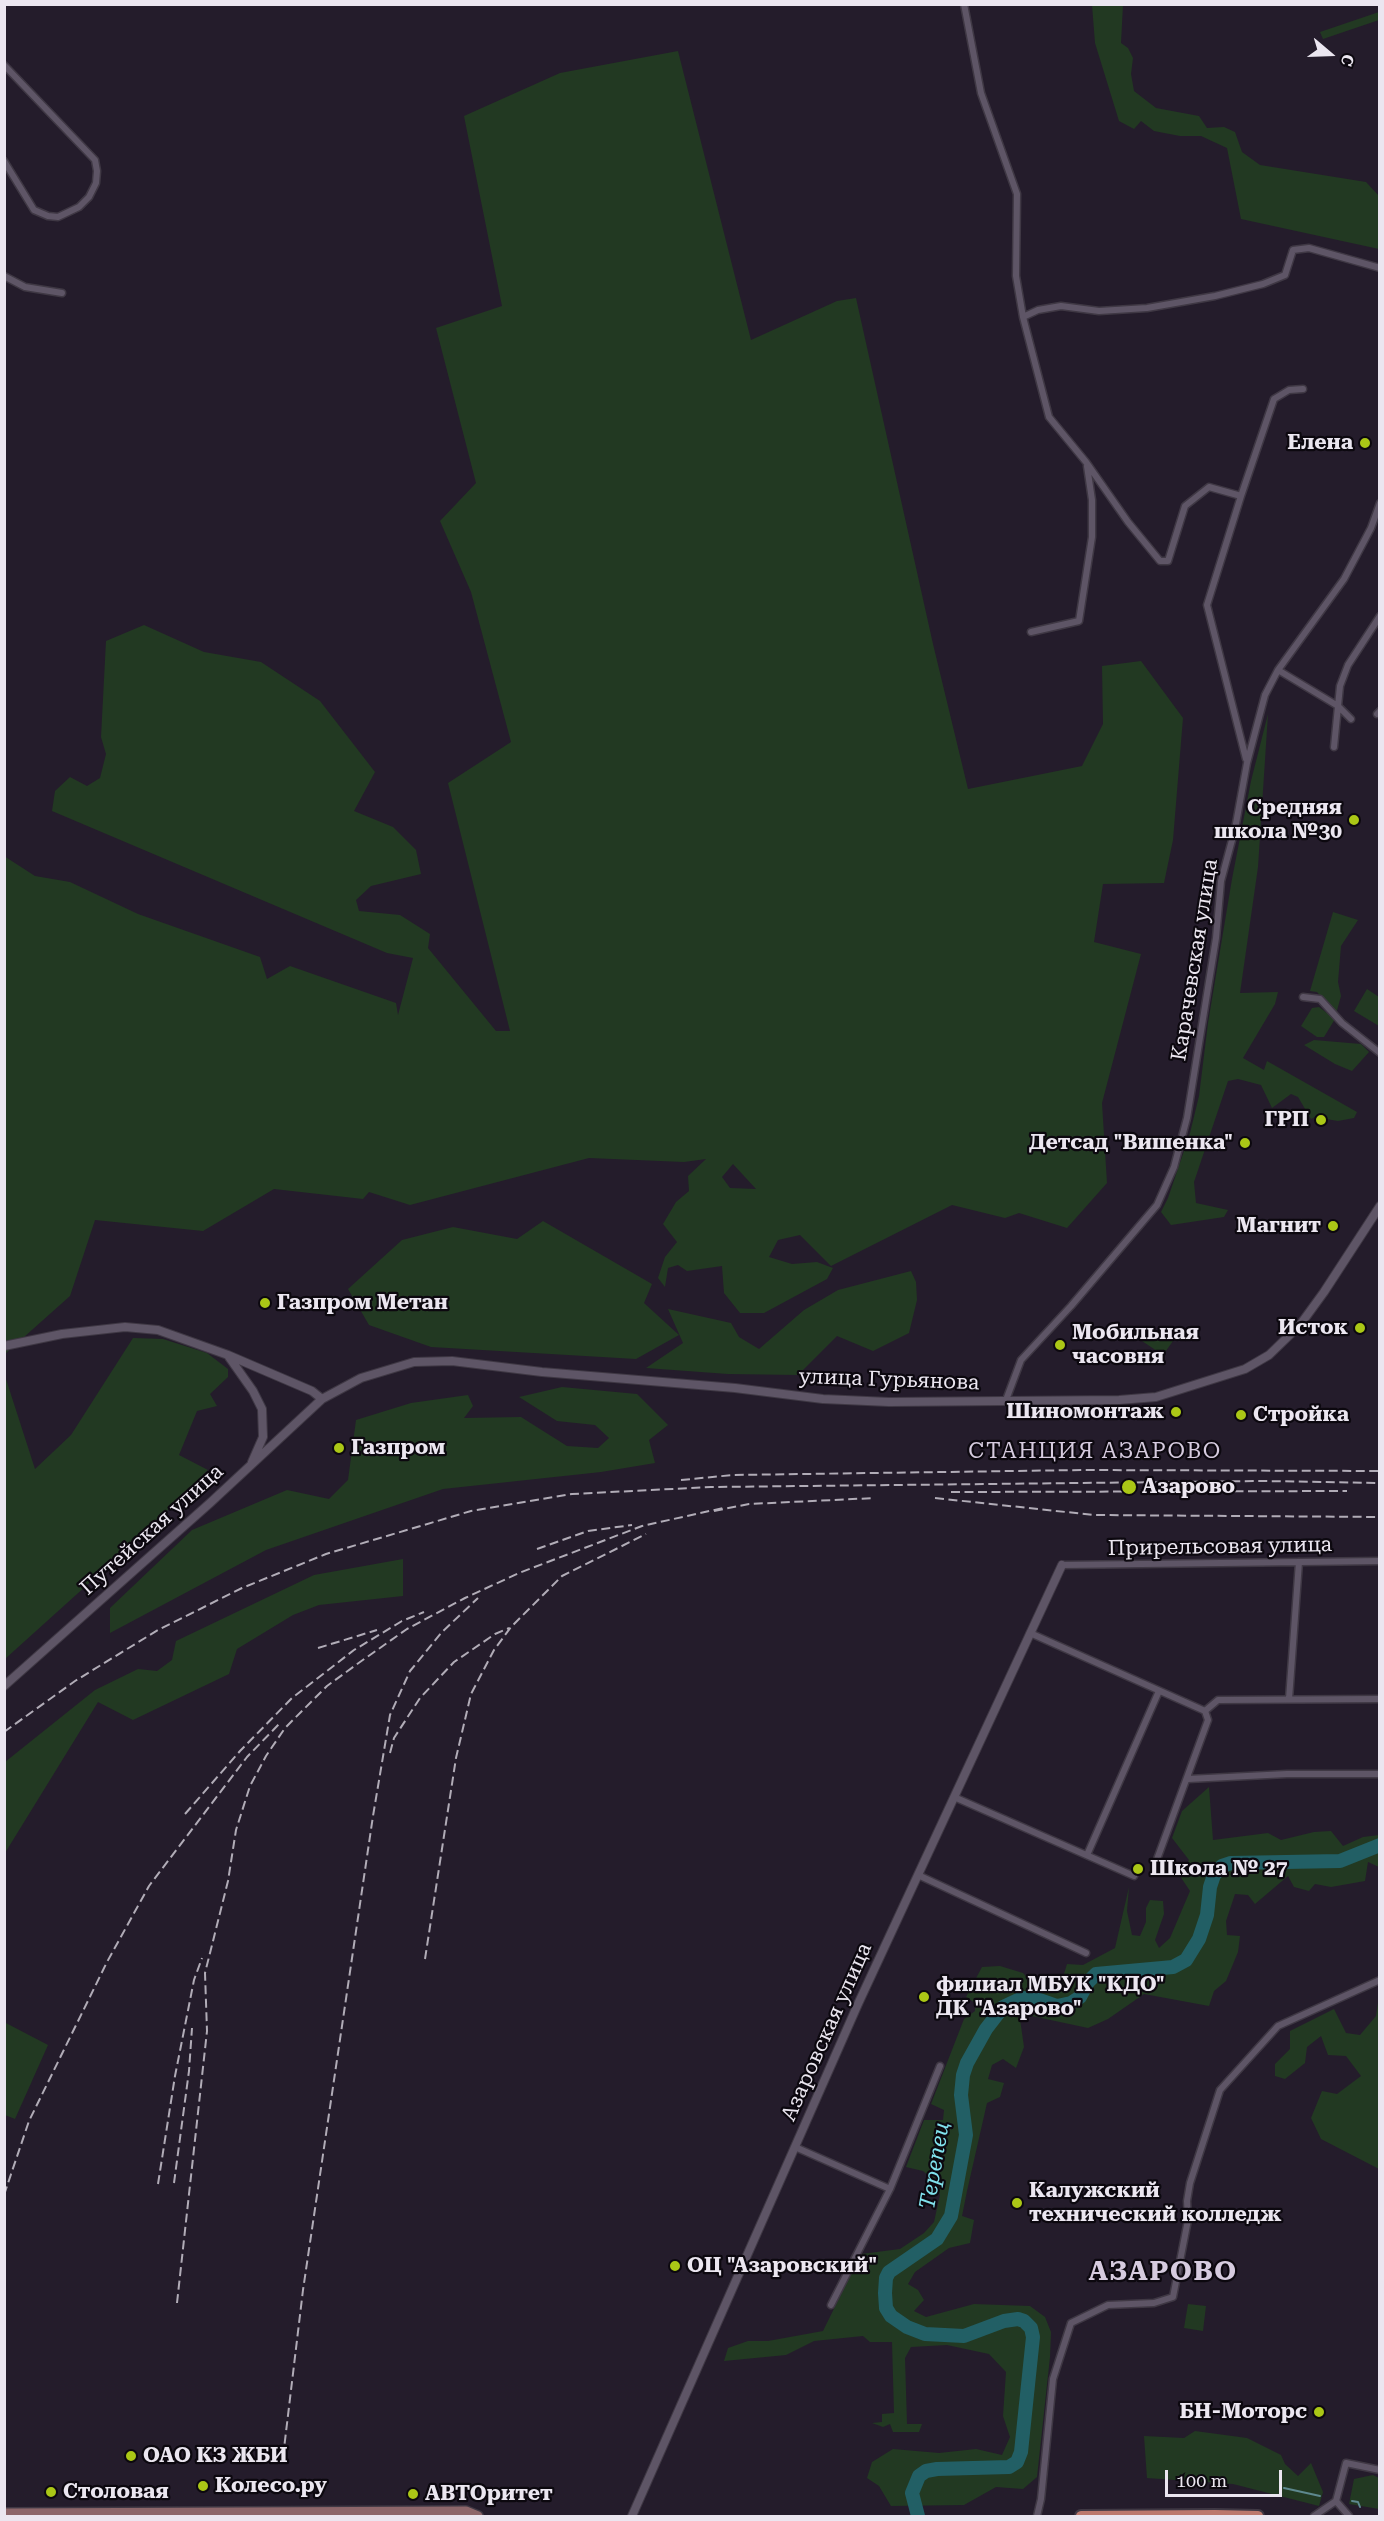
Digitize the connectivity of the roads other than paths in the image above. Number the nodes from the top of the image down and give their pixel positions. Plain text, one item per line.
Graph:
1 (964, 4) edge
2 (4, 64) edge
3 (4, 161) edge
4 (1380, 268) edge
5 (4, 276) edge
6 (62, 293) dead end
7 (1023, 317) junction
8 (1303, 389) dead end
9 (1086, 462) junction
10 (1241, 496) junction
11 (1380, 503) edge
12 (1380, 616) edge
13 (1031, 632) dead end
14 (1278, 670) junction
15 (1338, 706) junction
16 (1351, 719) dead end
17 (1334, 747) dead end
18 (1246, 763) junction
19 (1303, 997) dead end
20 (1380, 1053) edge
21 (1380, 1206) edge
22 (4, 1346) edge
23 (228, 1355) junction
24 (322, 1399) junction
25 (1006, 1400) junction
26 (251, 1466) junction
27 (1380, 1561) edge
28 (1299, 1562) junction
29 (1062, 1565) joint
30 (1030, 1633) junction
31 (4, 1686) edge
32 (1159, 1691) junction
33 (1289, 1699) junction
34 (1380, 1699) edge
35 (1205, 1711) junction
36 (1380, 1774) edge
37 (1188, 1779) junction
38 (954, 1797) junction
39 (1087, 1855) junction
40 (1156, 1862) dead end
41 (918, 1875) junction
42 (1134, 1876) dead end
43 (1086, 1953) dead end
44 (1380, 1980) edge
45 (940, 2066) dead end
46 (795, 2147) junction
47 (890, 2189) junction
48 (831, 2306) dead end
49 (1380, 2470) edge
50 (1336, 2501) junction
51 (4, 2513) edge
52 (461, 2514) edge
53 (1139, 2515) edge
54 (477, 2517) edge
55 (633, 2517) edge
56 (1037, 2517) edge
57 (1082, 2517) edge
58 (1258, 2517) edge
59 (1314, 2517) edge
60 (1349, 2517) edge

1 - 7 street
2 - 3 street
4 - 7 street
5 - 6 street
7 - 9 street
8 - 10 street
9 - 10 street
9 - 13 street
10 - 18 street
11 - 14 street, Карачевская улица
12 - 15 street
14 - 15 street
14 - 18 street, Карачевская улица
15 - 16 street
15 - 17 street
18 - 25 street, Карачевская улица
19 - 20 street
21 - 25 street, улица Гурьянова
22 - 23 street
23 - 24 street
23 - 26 street
24 - 25 street, улица Гурьянова
24 - 26 street, Путейская улица
26 - 31 street, Путейская улица
27 - 28 street, Прирельсовая улица
28 - 29 street, Прирельсовая улица
28 - 33 street
29 - 30 street, Азаровская улица
30 - 32 street
30 - 38 street, Азаровская улица
32 - 35 street
32 - 39 street
33 - 34 street
33 - 35 street
35 - 37 street
36 - 37 street
37 - 40 street
38 - 39 street
38 - 41 street, Азаровская улица
39 - 42 street
41 - 43 street
41 - 46 street, Азаровская улица
44 - 56 street
45 - 47 street
46 - 47 street
46 - 55 street, Азаровская улица
47 - 48 street
49 - 50 street
50 - 59 street
50 - 60 street
51 - 52 main road
52 - 54 main road
53 - 57 main road
53 - 58 main road

